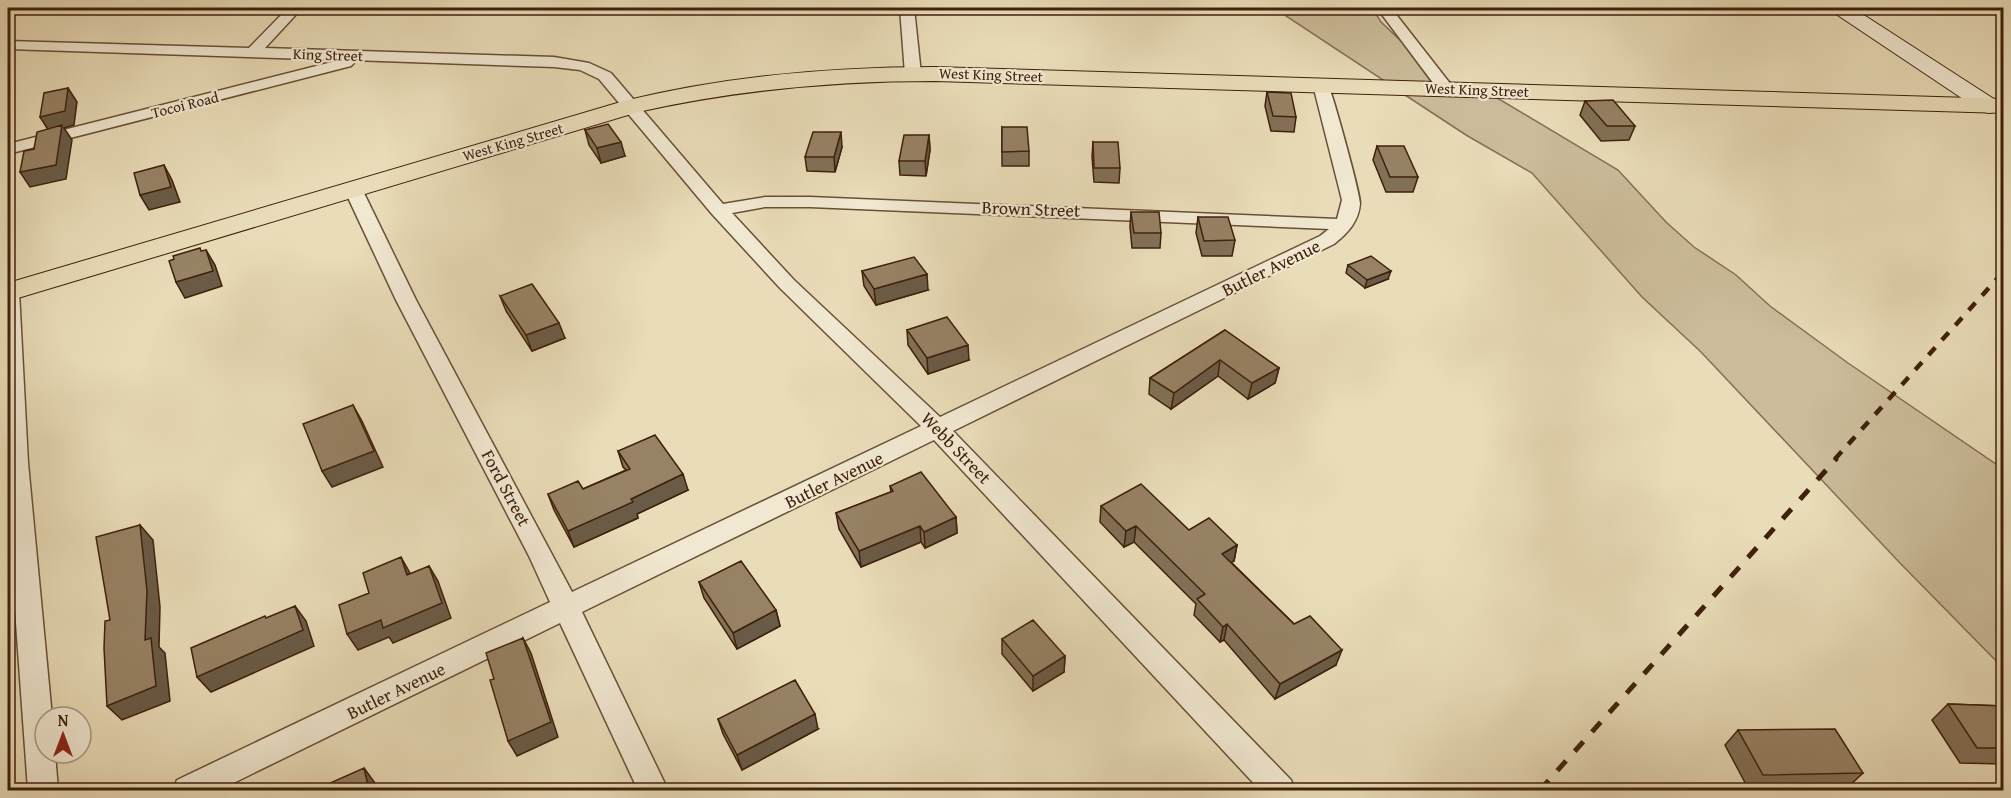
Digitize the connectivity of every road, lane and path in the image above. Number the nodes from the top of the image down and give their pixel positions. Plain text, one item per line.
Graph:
1 (295, 8) edge
2 (907, 8) edge
3 (1384, 8) edge
4 (1840, 8) edge
5 (8, 45) edge
6 (253, 53) junction
7 (361, 56) junction
8 (913, 74) junction
9 (1321, 85) junction
10 (1446, 89) junction
11 (632, 106) junction
12 (1996, 106) edge
13 (8, 149) edge
14 (354, 189) junction
15 (719, 210) junction
16 (1344, 225) junction
17 (8, 292) edge
18 (939, 429) junction
19 (567, 609) junction
20 (43, 790) edge
21 (188, 790) edge
22 (653, 790) edge
23 (1280, 790) edge

1 - 6 street
2 - 8 street
3 - 10 street
4 - 12 main road
5 - 6 street, King Street
6 - 7 street, King Street
7 - 11 street, King Street
7 - 13 street, Tocoi Road
8 - 9 main road, West King Street
8 - 11 main road, West King Street
9 - 10 main road, West King Street
9 - 16 street
10 - 12 main road, West King Street
11 - 14 main road, West King Street
11 - 15 street, Webb Street
14 - 17 main road, West King Street
14 - 19 street, Ford Street
15 - 16 street, Brown Street
15 - 18 street, Webb Street
16 - 18 street, Butler Avenue
17 - 20 street
18 - 19 street, Butler Avenue
18 - 23 street, Webb Street
19 - 21 street, Butler Avenue
19 - 22 street, Ford Street

